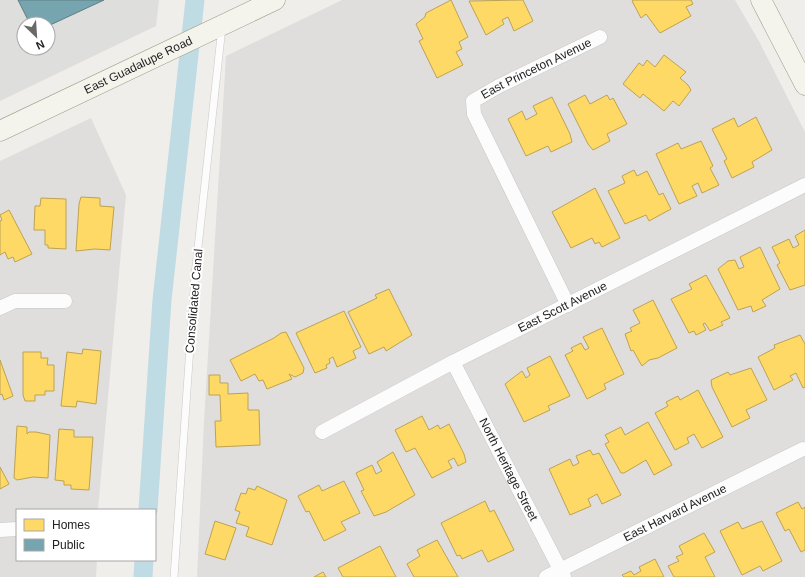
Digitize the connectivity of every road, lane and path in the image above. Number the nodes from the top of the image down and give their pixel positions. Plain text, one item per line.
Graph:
1 (275, 0) edge
2 (761, 0) edge
3 (218, 27) junction
4 (600, 37) dead end
5 (805, 85) edge
6 (0, 131) edge
7 (805, 185) edge
8 (66, 301) dead end
9 (568, 305) junction
10 (0, 308) edge
11 (453, 362) junction
12 (322, 432) dead end
13 (803, 449) dead end
14 (16, 529) edge
15 (0, 530) edge
16 (562, 574) edge
17 (174, 577) edge
18 (546, 577) edge

1 - 3 main road, East Guadalupe Road
2 - 5 main road
3 - 6 main road, East Guadalupe Road
3 - 17 lane, Consolidated Canal
4 - 9 street, East Princeton Avenue
7 - 9 street, East Scott Avenue
8 - 10 street
9 - 11 street, East Scott Avenue
11 - 12 street, East Scott Avenue
11 - 16 street, North Heritage Street
13 - 16 street, East Harvard Avenue
14 - 15 street
16 - 18 street, East Harvard Avenue

